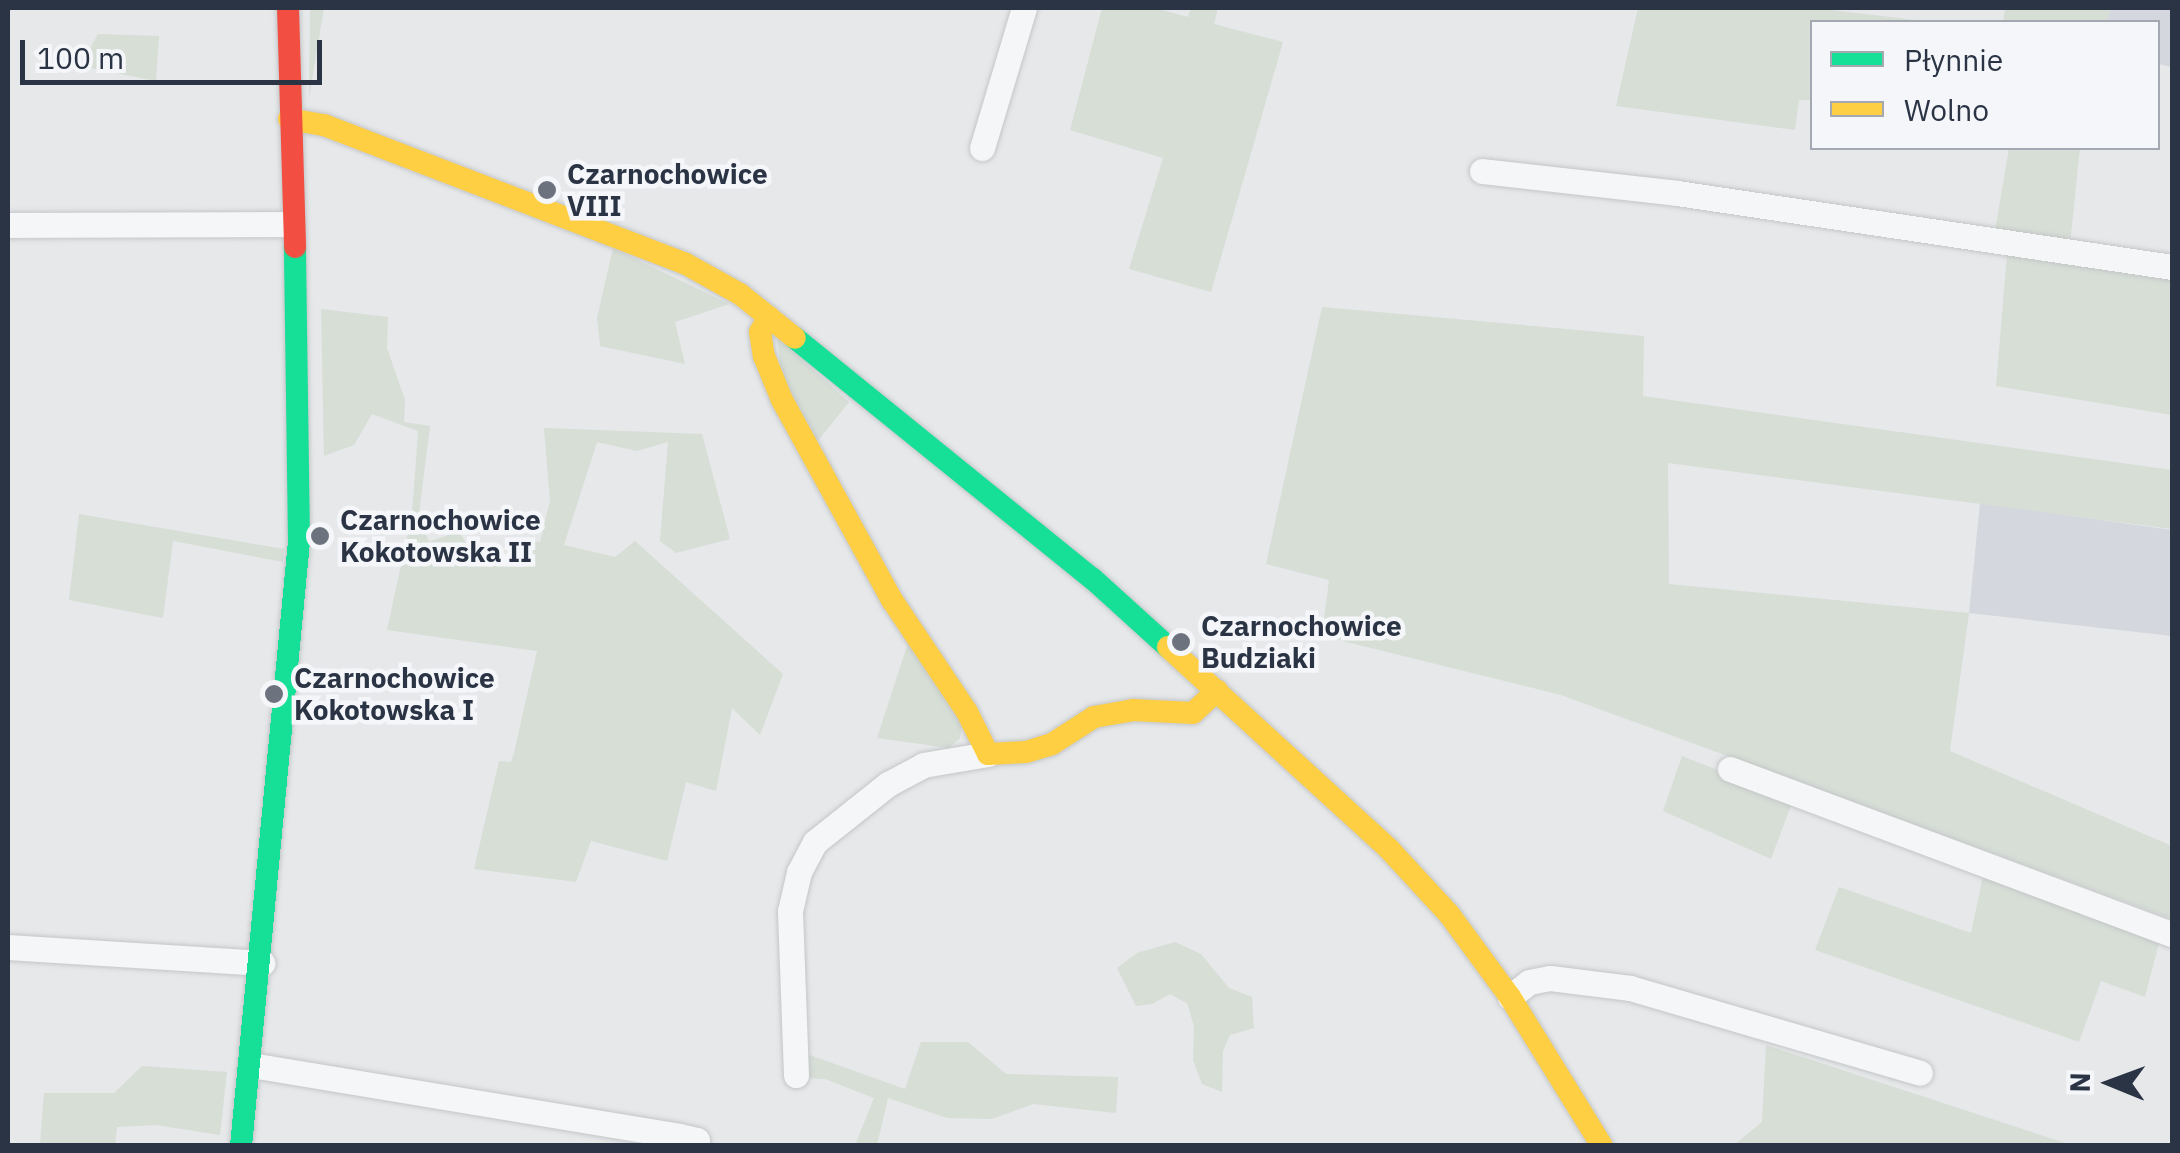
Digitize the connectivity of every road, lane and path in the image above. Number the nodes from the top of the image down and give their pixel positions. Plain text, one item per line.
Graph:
1 (288, 8) edge
2 (1024, 8) edge
3 (290, 119) junction
4 (982, 148) dead end
5 (1482, 171) dead end
6 (292, 224) junction
7 (8, 225) edge
8 (2172, 267) edge
9 (769, 317) junction
10 (1217, 691) junction
11 (988, 754) junction
12 (1730, 769) dead end
13 (2172, 934) edge
14 (8, 947) edge
15 (262, 963) junction
16 (1510, 998) junction
17 (251, 1065) junction
18 (1920, 1073) dead end
19 (796, 1075) dead end
20 (242, 1146) edge
21 (696, 1146) edge
22 (1602, 1146) edge

1 - 3 street
2 - 4 street
3 - 6 street
3 - 9 street
5 - 8 street
6 - 7 street
6 - 15 street
9 - 10 street
9 - 11 street
10 - 11 street
10 - 16 street
11 - 19 street
12 - 13 street
14 - 15 street
15 - 17 street
16 - 18 street
16 - 22 street
17 - 20 street
17 - 21 street

